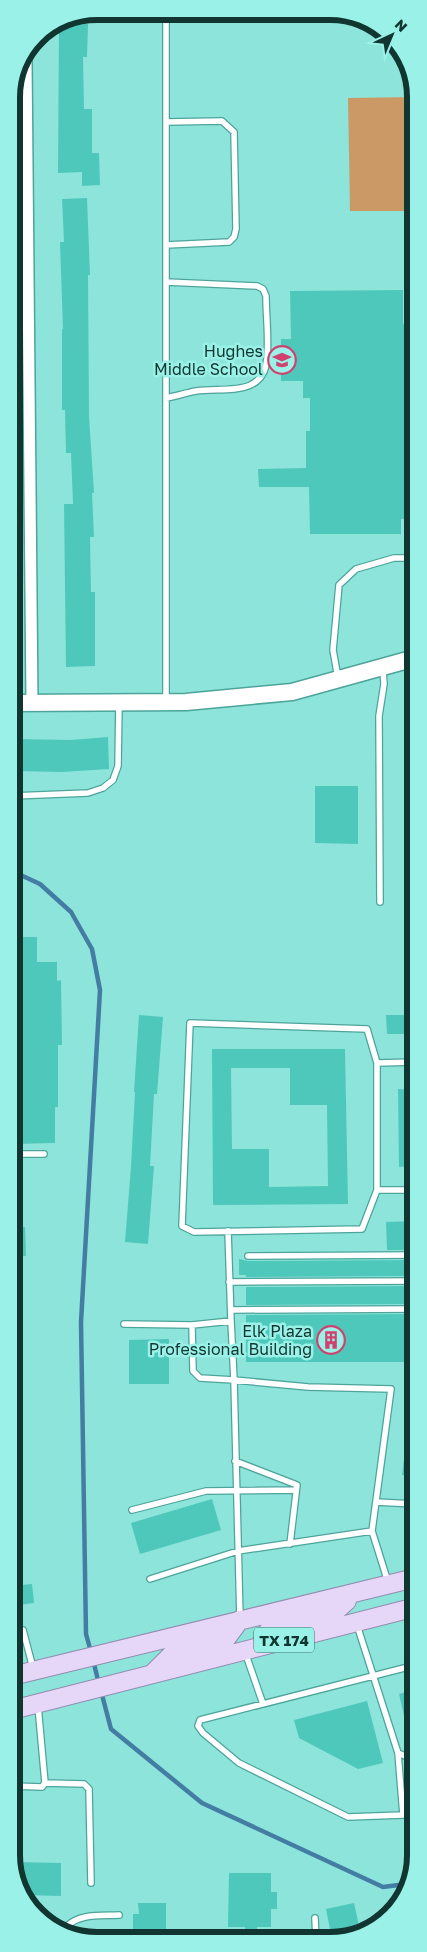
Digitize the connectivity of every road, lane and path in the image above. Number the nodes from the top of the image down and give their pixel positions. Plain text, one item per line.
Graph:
1 (166, 20) edge
2 (26, 68) edge
3 (166, 122) junction
4 (166, 246) junction
5 (166, 282) junction
6 (166, 398) junction
7 (407, 558) edge
8 (407, 664) edge
9 (383, 668) junction
10 (339, 680) junction
11 (119, 702) junction
12 (166, 702) junction
13 (20, 703) edge
14 (32, 703) junction
15 (20, 796) edge
16 (380, 902) dead end
17 (407, 1062) edge
18 (377, 1063) junction
19 (20, 1154) edge
20 (44, 1154) dead end
21 (377, 1190) junction
22 (407, 1190) edge
23 (228, 1231) junction
24 (248, 1256) dead end
25 (407, 1256) edge
26 (407, 1281) edge
27 (229, 1282) junction
28 (407, 1309) edge
29 (231, 1310) junction
30 (231, 1321) junction
31 (124, 1324) dead end
32 (192, 1325) junction
33 (234, 1380) junction
34 (236, 1461) junction
35 (296, 1490) junction
36 (236, 1491) junction
37 (376, 1502) junction
38 (407, 1504) edge
39 (132, 1510) dead end
40 (372, 1531) junction
41 (290, 1544) junction
42 (238, 1551) junction
43 (150, 1579) dead end
44 (407, 1580) edge
45 (389, 1584) junction
46 (357, 1592) junction
47 (407, 1609) edge
48 (240, 1620) junction
49 (356, 1622) junction
50 (20, 1631) edge
51 (252, 1648) junction
52 (407, 1667) edge
53 (33, 1670) junction
54 (20, 1674) edge
55 (152, 1674) junction
56 (373, 1676) junction
57 (38, 1704) junction
58 (263, 1704) junction
59 (20, 1708) edge
60 (398, 1753) junction
61 (407, 1757) edge
62 (45, 1783) junction
63 (20, 1786) edge
64 (91, 1883) dead end
65 (119, 1915) dead end
66 (315, 1918) dead end
67 (68, 1926) edge
68 (316, 1932) edge

1 - 3 lane
2 - 14 street
3 - 4 lane
3 - 4 lane
4 - 5 lane
5 - 6 lane
5 - 6 lane
6 - 12 lane
7 - 10 lane
8 - 9 street
9 - 10 street
9 - 16 lane
10 - 12 street
11 - 12 street
11 - 14 street
11 - 15 lane
13 - 14 street
17 - 18 lane
18 - 21 lane
18 - 23 lane
19 - 20 lane
21 - 22 lane
21 - 23 lane
23 - 27 lane
24 - 25 lane
26 - 27 lane
27 - 29 lane
28 - 29 lane
29 - 30 lane
30 - 32 lane
30 - 33 lane
31 - 32 lane
32 - 33 lane
33 - 34 lane
33 - 37 lane
34 - 35 lane
34 - 36 lane
35 - 36 lane
35 - 41 lane
36 - 39 lane
36 - 42 lane
37 - 38 lane
37 - 40 lane
40 - 41 lane
40 - 45 lane
41 - 42 lane
42 - 43 lane
42 - 48 lane
44 - 45 main road, TX 174
45 - 46 main road, TX 174
46 - 48 main road, TX 174
46 - 51 main road
47 - 49 main road, TX 174
48 - 53 main road, TX 174
48 - 55 main road
49 - 51 main road, TX 174
49 - 56 lane
50 - 53 lane
51 - 55 main road, TX 174
51 - 58 lane
52 - 56 lane
53 - 54 main road, TX 174
55 - 57 main road, TX 174
56 - 58 lane
56 - 60 lane
57 - 59 main road, TX 174
57 - 62 lane
58 - 60 lane
60 - 61 lane
62 - 63 lane
62 - 64 lane
65 - 67 lane
66 - 68 lane

